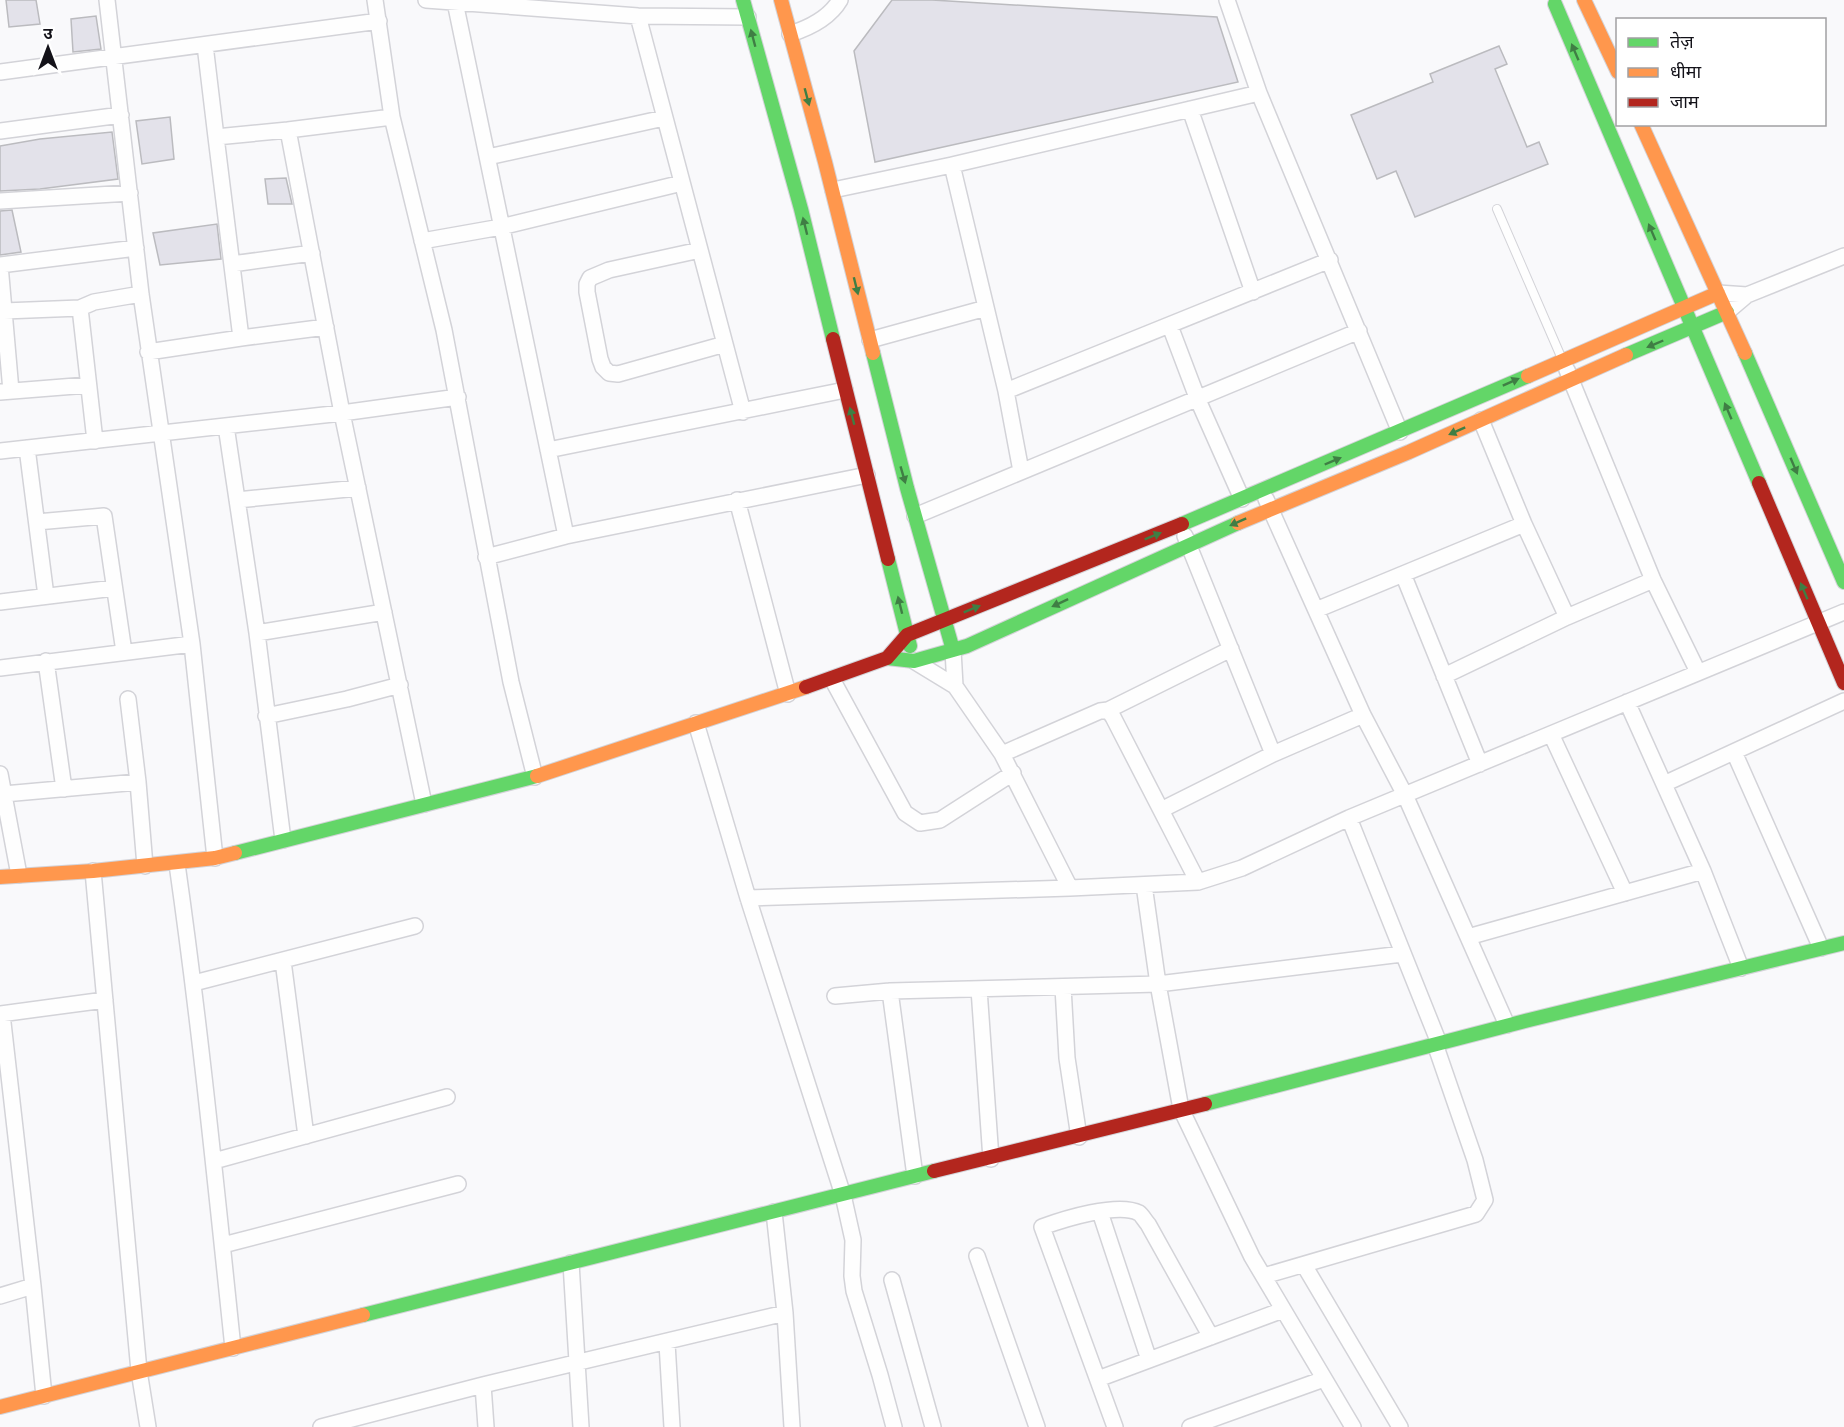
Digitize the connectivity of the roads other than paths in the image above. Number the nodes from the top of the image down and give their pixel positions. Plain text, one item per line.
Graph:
1 (107, 0) edge
2 (375, 0) edge
3 (426, 0) edge
4 (743, 0) edge
5 (781, 0) edge
6 (840, 0) edge
7 (1227, 0) edge
8 (1574, 0) edge
9 (1584, 0) edge
10 (455, 2) junction
11 (1551, 2) edge
12 (638, 16) junction
13 (748, 17) junction
14 (379, 21) junction
15 (790, 34) junction
16 (205, 45) junction
17 (113, 58) junction
18 (1616, 70) edge
19 (0, 72) edge
20 (1259, 93) junction
21 (1190, 109) junction
22 (121, 115) junction
23 (392, 117) junction
24 (664, 117) junction
25 (1642, 126) edge
26 (288, 130) junction
27 (0, 131) edge
28 (216, 137) junction
29 (488, 157) junction
30 (952, 165) junction
31 (682, 183) junction
32 (833, 190) junction
33 (130, 193) junction
34 (0, 201) edge
35 (1497, 209) dead end
36 (501, 227) junction
37 (422, 241) junction
38 (136, 248) junction
39 (700, 250) junction
40 (312, 253) junction
41 (1844, 256) edge
42 (1330, 260) junction
43 (232, 264) junction
44 (0, 265) edge
45 (1253, 292) junction
46 (1718, 292) junction
47 (141, 294) junction
48 (1747, 295) junction
49 (1683, 306) junction
50 (80, 308) junction
51 (986, 308) junction
52 (4, 311) junction
53 (1727, 312) junction
54 (1170, 326) junction
55 (326, 327) junction
56 (1693, 328) junction
57 (1359, 331) junction
58 (241, 338) junction
59 (870, 340) junction
60 (725, 344) junction
61 (148, 352) junction
62 (1563, 359) junction
63 (1571, 379) junction
64 (88, 385) junction
65 (845, 390) junction
66 (6, 391) edge
67 (1006, 392) junction
68 (458, 397) junction
69 (1198, 399) junction
70 (743, 412) junction
71 (342, 413) junction
72 (1481, 420) junction
73 (226, 426) junction
74 (1400, 432) junction
75 (160, 434) junction
76 (95, 441) junction
77 (27, 448) junction
78 (548, 450) junction
79 (0, 451) edge
80 (1021, 471) junction
81 (867, 475) junction
82 (358, 489) junction
83 (1262, 490) junction
84 (1242, 499) junction
85 (237, 500) junction
86 (737, 500) junction
87 (1270, 508) junction
88 (915, 516) junction
89 (37, 522) junction
90 (1181, 524) junction
91 (1524, 524) junction
92 (566, 536) junction
93 (1188, 544) junction
94 (486, 557) junction
95 (1403, 574) junction
96 (1653, 580) junction
97 (1844, 582) edge
98 (114, 588) junction
99 (46, 596) junction
100 (0, 602) edge
101 (1316, 610) junction
102 (384, 612) junction
103 (1844, 612) edge
104 (1567, 617) junction
105 (944, 620) junction
106 (1818, 623) junction
107 (257, 633) junction
108 (907, 635) junction
109 (192, 644) junction
110 (1231, 649) junction
111 (953, 650) junction
112 (124, 652) junction
113 (887, 658) junction
114 (46, 661) junction
115 (914, 661) junction
116 (0, 668) edge
117 (1698, 672) junction
118 (1444, 676) junction
119 (832, 679) junction
120 (1844, 683) edge
121 (400, 685) junction
122 (955, 686) junction
123 (788, 694) junction
124 (128, 699) dead end
125 (1844, 700) edge
126 (1627, 702) junction
127 (1108, 710) junction
128 (1363, 715) junction
129 (266, 716) junction
130 (696, 723) junction
131 (1551, 734) junction
132 (1734, 752) junction
133 (1002, 754) junction
134 (1273, 754) junction
135 (1480, 764) junction
136 (1012, 773) junction
137 (0, 774) edge
138 (535, 777) junction
139 (138, 782) junction
140 (1664, 784) junction
141 (64, 789) junction
142 (4, 794) junction
143 (1405, 795) junction
144 (424, 804) junction
145 (1161, 810) junction
146 (1349, 819) junction
147 (283, 840) junction
148 (215, 858) junction
149 (177, 864) junction
150 (145, 866) junction
151 (93, 871) junction
152 (1703, 871) junction
153 (19, 875) junction
154 (0, 877) edge
155 (1198, 882) junction
156 (1144, 885) junction
157 (1070, 888) junction
158 (1625, 893) junction
159 (748, 898) junction
160 (415, 926) dead end
161 (1468, 938) junction
162 (1844, 943) edge
163 (1821, 948) junction
164 (1402, 954) junction
165 (283, 961) junction
166 (1741, 968) junction
167 (194, 982) junction
168 (1158, 984) junction
169 (1063, 987) junction
170 (979, 989) junction
171 (890, 991) junction
172 (835, 996) dead end
173 (105, 1000) junction
174 (1, 1014) edge
175 (1507, 1025) junction
176 (1437, 1044) junction
177 (447, 1097) dead end
178 (1181, 1109) junction
179 (7, 1113) edge
180 (306, 1136) junction
181 (1079, 1137) junction
182 (991, 1159) junction
183 (214, 1161) junction
184 (915, 1176) junction
185 (458, 1184) dead end
186 (843, 1195) junction
187 (774, 1212) junction
188 (1100, 1212) junction
189 (223, 1245) junction
190 (977, 1256) dead end
191 (571, 1263) junction
192 (1304, 1264) junction
193 (1264, 1276) junction
194 (892, 1280) dead end
195 (33, 1286) junction
196 (0, 1296) edge
197 (1283, 1310) junction
198 (785, 1313) junction
199 (1211, 1337) junction
200 (667, 1342) junction
201 (233, 1348) junction
202 (1149, 1360) junction
203 (577, 1363) junction
204 (139, 1371) junction
205 (1098, 1379) junction
206 (1324, 1379) junction
207 (483, 1385) junction
208 (44, 1396) junction
209 (0, 1407) edge
210 (148, 1427) edge
211 (323, 1427) edge
212 (486, 1427) edge
213 (581, 1427) edge
214 (672, 1427) edge
215 (792, 1427) edge
216 (894, 1427) edge
217 (933, 1427) edge
218 (1037, 1427) edge
219 (1115, 1427) edge
220 (1190, 1427) edge
221 (1353, 1427) edge
222 (1400, 1427) edge

1 - 17 street
2 - 14 street
3 - 10 street
4 - 13 street
5 - 15 street
6 - 15 street
7 - 20 street
8 - 11 street
9 - 18 street
10 - 12 street
10 - 29 street
49 -> 11 street
12 - 13 street
12 - 24 street
65 -> 13 street
14 - 16 street
14 - 23 street
15 -> 32 street
16 - 17 street
16 - 28 street
17 - 19 street
17 - 22 street
20 - 21 street
20 - 42 street
21 - 30 street
21 - 45 street
22 - 27 street
22 - 33 street
23 - 26 street
23 - 37 street
24 - 29 street
24 - 31 street
25 - 46 street
26 - 28 street
26 - 40 street
28 - 43 street
29 - 36 street
30 - 32 street
30 - 51 street
31 - 36 street
31 - 39 street
32 -> 59 street
33 - 34 street
33 - 38 street
35 - 62 lane
36 - 37 street
36 - 78 street
37 - 68 street
38 - 44 street
38 - 47 street
39 - 60 street
39 - 60 street
40 - 43 street
40 - 55 street
41 - 48 street
42 - 45 street
42 - 57 street
43 - 58 street
44 - 52 street
45 - 54 street
46 - 48 street
46 - 49 street
46 - 53 street
47 - 50 street
47 - 61 street
48 - 53 street
49 - 56 street
49 - 62 street
50 - 52 street
50 - 64 street
51 - 59 street
51 - 67 street
52 - 66 street
53 - 56 street
53 -> 97 street
54 - 67 street
54 - 69 street
55 - 58 street
55 - 71 street
56 -> 63 street
106 -> 56 street
57 - 69 street
57 - 74 street
58 - 61 street
59 -> 88 street
60 - 70 street
61 - 75 street
62 - 63 street
74 -> 62 street
63 - 72 street
63 - 96 street
64 - 66 street
64 - 76 street
65 - 70 street
81 -> 65 street
67 - 80 street
68 - 71 street
68 - 94 street
69 - 80 street
69 - 84 street
70 - 78 street
71 - 73 street
71 - 82 street
72 -> 87 street
72 - 91 street
73 - 75 street
73 - 85 street
83 -> 74 street
75 - 76 street
75 - 109 street
76 - 77 street
77 - 79 street
77 - 89 street
78 - 92 street
80 - 88 street
81 - 86 street
108 -> 81 street
82 - 85 street
82 - 102 street
83 - 84 street
83 - 87 street
84 - 90 street
85 - 107 street
86 - 92 street
86 - 123 street
87 -> 93 street
87 - 101 street
88 - 105 street
89 - 98 street
89 - 99 street
90 - 93 street
105 -> 90 street
91 - 95 street
91 - 104 street
92 - 94 street
93 - 110 street
93 -> 111 street
94 - 138 street
95 - 101 street
95 - 118 street
96 - 104 street
96 - 117 street
98 - 99 street
98 - 112 street
99 - 100 street
101 - 128 street
102 - 107 street
102 - 121 street
103 - 106 street
104 - 118 street
105 - 108 street
105 - 111 street
106 - 117 street
106 - 120 street
107 - 129 street
108 - 113 street
108 - 115 street
109 - 112 street
109 - 148 street
110 - 127 street
110 - 134 street
111 - 115 street
111 - 122 street
112 - 114 street
113 - 115 street
113 - 119 street
114 - 116 street
114 - 141 street
115 - 122 street
117 - 126 street
118 - 135 street
119 - 123 street
119 - 136 street
121 - 129 street
121 - 144 street
122 - 133 street
123 - 130 street
124 - 139 street
125 - 132 street
126 - 131 street
126 - 140 street
127 - 133 street
127 - 145 street
128 - 134 street
128 - 143 street
129 - 147 street
130 - 138 street
130 - 159 street
131 - 135 street
131 - 158 street
132 - 140 street
132 - 163 street
133 - 136 street
134 - 145 street
135 - 143 street
136 - 157 street
137 - 142 street
138 - 144 street
139 - 141 street
139 - 150 street
140 - 152 street
141 - 142 street
142 - 153 street
143 - 146 street
143 - 161 street
144 - 147 street
145 - 155 street
146 - 155 street
146 - 164 street
147 - 148 street
148 - 149 street
149 - 150 street
149 - 167 street
150 - 151 street
151 - 153 street
151 - 173 street
152 - 158 street
152 - 166 street
153 - 154 street
155 - 156 street
156 - 157 street
156 - 168 street
157 - 159 street
158 - 161 street
159 - 186 street
160 - 165 street
161 - 175 street
162 - 163 street
163 - 166 street
164 - 168 street
164 - 176 street
165 - 167 street
165 - 180 street
166 - 175 street
167 - 183 street
168 - 169 street
168 - 178 street
169 - 170 street
169 - 181 street
170 - 171 street
170 - 182 street
171 - 172 street
171 - 184 street
173 - 174 street
173 - 204 street
174 - 179 street
175 - 176 street
176 - 178 street
176 - 192 street
177 - 180 street
178 - 181 street
178 - 193 street
179 - 195 street
180 - 183 street
181 - 182 street
182 - 184 street
183 - 189 street
184 - 186 street
185 - 189 street
186 - 187 street
186 - 216 street
187 - 191 street
187 - 198 street
188 - 199 street
188 - 202 street
188 - 205 street
189 - 201 street
190 - 218 street
191 - 201 street
191 - 203 street
192 - 193 street
192 - 222 street
193 - 197 street
194 - 217 street
195 - 196 street
195 - 208 street
197 - 199 street
197 - 206 street
198 - 200 street
198 - 215 street
199 - 202 street
200 - 203 street
200 - 214 street
201 - 204 street
202 - 205 street
203 - 207 street
203 - 213 street
204 - 208 street
204 - 210 street
205 - 219 street
206 - 220 street
206 - 221 street
207 - 211 street
207 - 212 street
208 - 209 street

